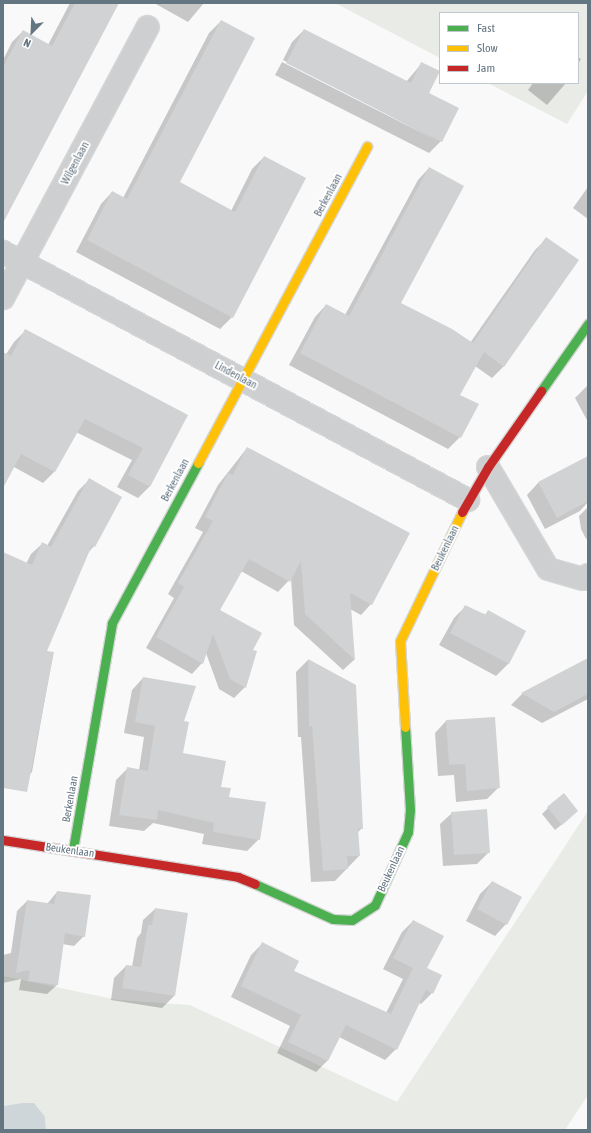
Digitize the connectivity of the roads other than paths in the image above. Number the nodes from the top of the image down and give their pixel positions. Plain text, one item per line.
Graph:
1 (148, 27) dead end
2 (367, 146) dead end
3 (3, 252) edge
4 (22, 262) junction
5 (3, 298) edge
6 (588, 324) edge
7 (244, 379) junction
8 (488, 467) junction
9 (468, 500) junction
10 (588, 576) edge
11 (3, 840) edge
12 (73, 849) junction

1 - 4 street, Wilgenlaan
2 - 7 street, Berkenlaan
3 - 4 street, Lindenlaan
4 - 5 street, Wilgenlaan
4 - 7 street, Lindenlaan
6 - 8 street, Beukenlaan
7 - 9 street, Lindenlaan
7 - 12 street, Berkenlaan
8 - 9 street, Beukenlaan
8 - 10 street
9 - 12 street, Beukenlaan
11 - 12 street, Beukenlaan

